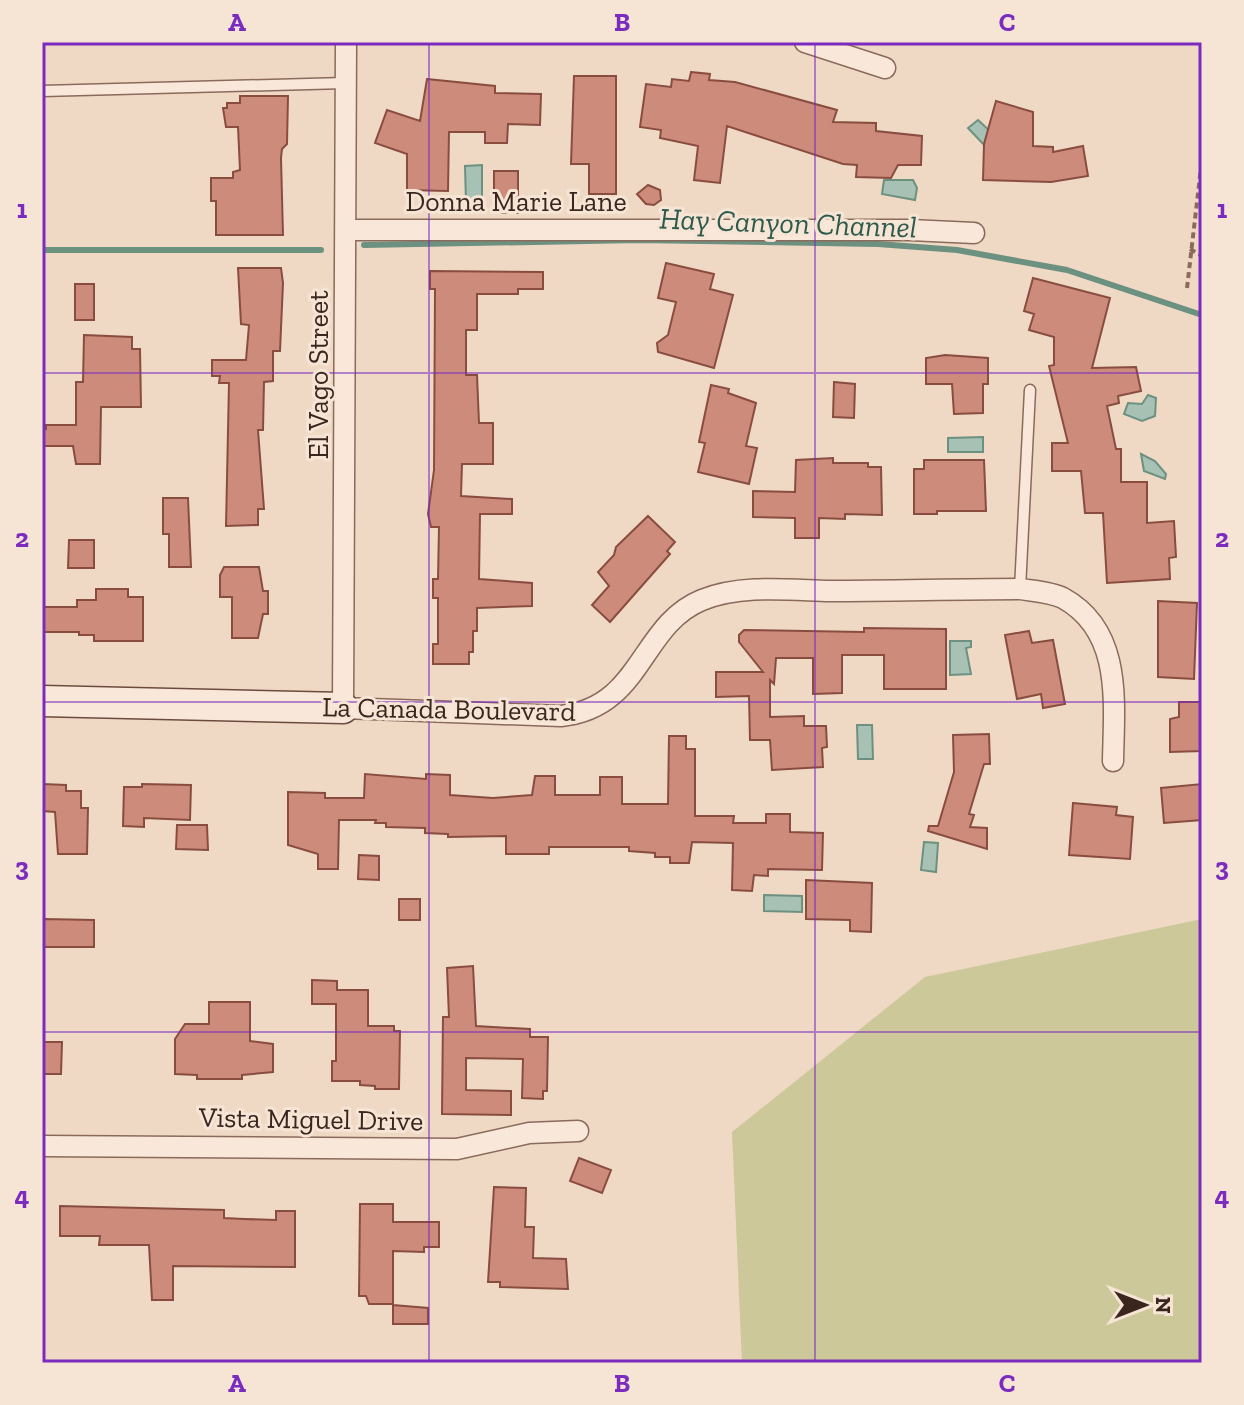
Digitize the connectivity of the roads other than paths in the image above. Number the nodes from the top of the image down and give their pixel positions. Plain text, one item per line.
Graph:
1 (346, 42) edge
2 (805, 42) edge
3 (885, 68) dead end
4 (345, 83) junction
5 (42, 91) edge
6 (347, 230) junction
7 (974, 233) dead end
8 (1030, 390) dead end
9 (1020, 589) junction
10 (42, 701) edge
11 (343, 708) junction
12 (1113, 761) dead end
13 (578, 1131) dead end
14 (42, 1146) edge

1 - 4 street, El Vago Street
2 - 3 street
4 - 5 lane
4 - 6 street, El Vago Street
6 - 7 street, Donna Marie Lane
6 - 11 street, El Vago Street
8 - 9 lane
9 - 11 street, La Canada Boulevard
9 - 12 street, La Canada Boulevard
10 - 11 street, La Canada Boulevard
13 - 14 street, Vista Miguel Drive

